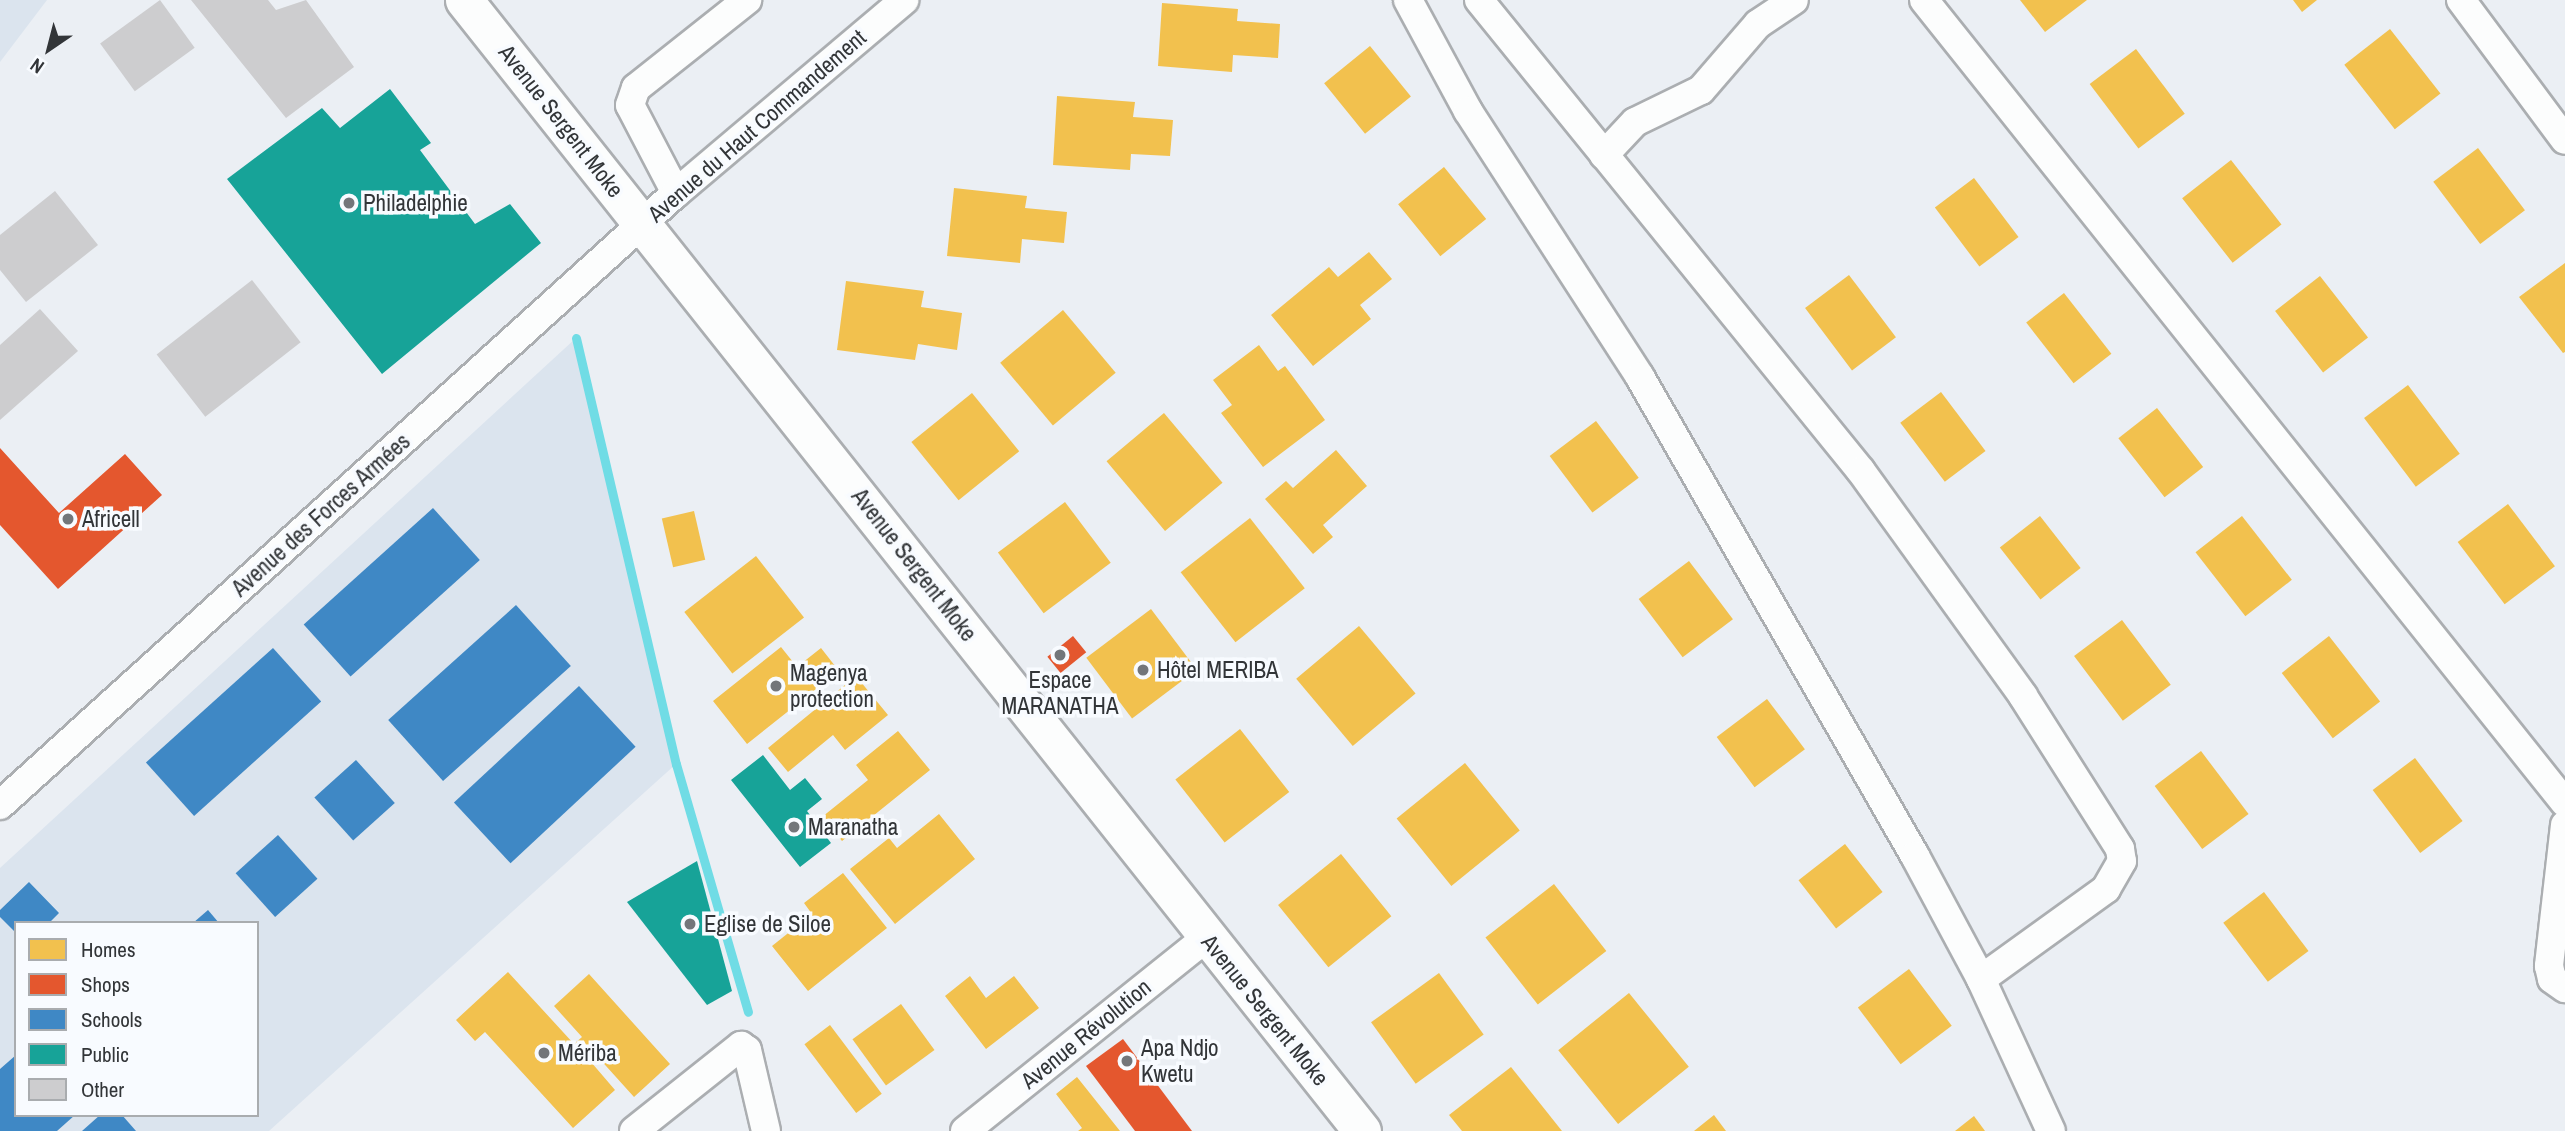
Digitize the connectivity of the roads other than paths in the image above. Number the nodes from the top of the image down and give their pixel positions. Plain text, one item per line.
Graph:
1 (464, 0) edge
2 (747, 0) edge
3 (904, 0) edge
4 (1408, 0) edge
5 (1479, 0) edge
6 (1794, 0) edge
7 (1924, 0) edge
8 (2461, 0) edge
9 (2565, 140) edge
10 (1604, 155) junction
11 (676, 193) junction
12 (642, 224) junction
13 (2565, 803) edge
14 (0, 805) edge
15 (2565, 825) edge
16 (1207, 937) junction
17 (1981, 979) junction
18 (2565, 989) edge
19 (634, 1131) edge
20 (766, 1131) edge
21 (965, 1131) edge
22 (1362, 1131) edge
23 (2051, 1131) edge

1 - 12 main road, Avenue Sergent Moke
2 - 11 street
3 - 11 street, Avenue du Haut Commandement
4 - 17 street
5 - 10 street
6 - 10 street
7 - 13 street
8 - 9 street
10 - 17 street
11 - 12 street, Avenue du Haut Commandement
12 - 14 street, Avenue des Forces Armées
12 - 16 main road, Avenue Sergent Moke
15 - 18 street
16 - 21 street, Avenue Révolution
16 - 22 main road, Avenue Sergent Moke
17 - 23 street
19 - 20 street

